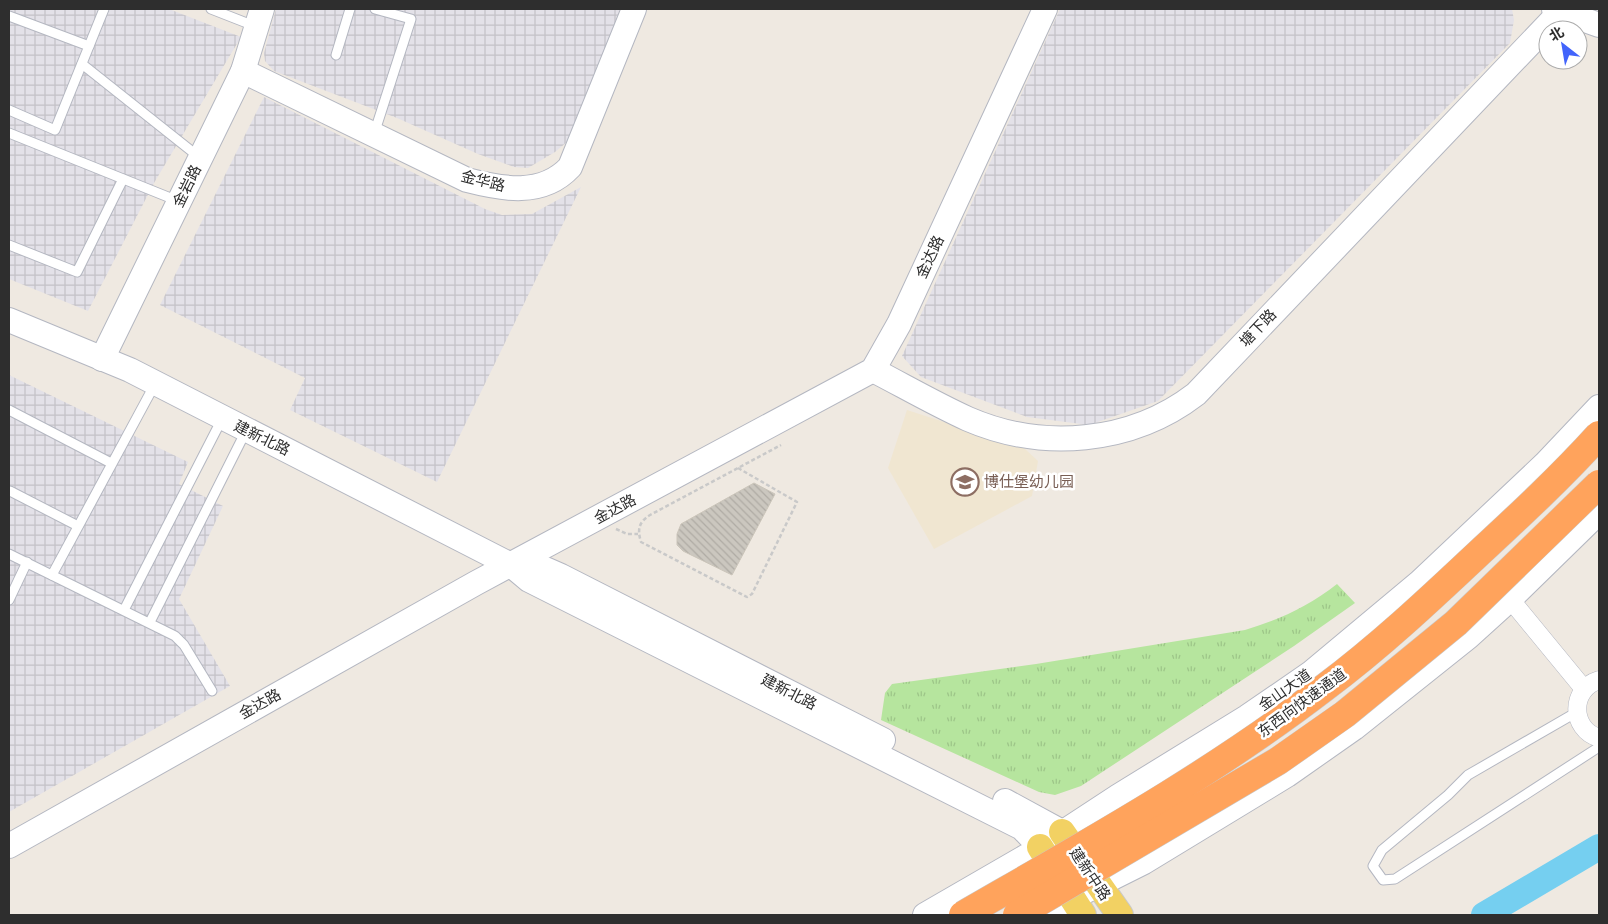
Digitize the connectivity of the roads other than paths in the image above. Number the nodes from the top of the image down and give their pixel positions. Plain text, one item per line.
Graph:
1 (104, 9) edge
2 (210, 9) edge
3 (350, 9) edge
4 (376, 9) edge
5 (634, 9) edge
6 (1045, 9) edge
7 (1557, 10) edge
8 (9, 16) edge
9 (260, 18) edge
10 (1599, 25) edge
11 (89, 46) junction
12 (336, 56) dead end
13 (82, 64) junction
14 (243, 71) junction
15 (9, 110) edge
16 (9, 133) edge
17 (374, 135) junction
18 (200, 159) junction
19 (123, 179) junction
20 (180, 202) junction
21 (9, 245) edge
22 (9, 320) edge
23 (102, 359) junction
24 (873, 370) junction
25 (154, 384) junction
26 (1599, 407) edge
27 (9, 410) edge
28 (222, 419) junction
29 (246, 430) junction
30 (1599, 435) edge
31 (111, 463) junction
32 (1599, 484) edge
33 (10, 491) edge
34 (1599, 512) edge
35 (78, 526) junction
36 (9, 554) edge
37 (27, 562) junction
38 (511, 565) junction
39 (52, 574) junction
40 (9, 600) edge
41 (1510, 600) junction
42 (124, 610) junction
43 (150, 622) junction
44 (1592, 684) edge
45 (212, 691) dead end
46 (1577, 712) junction
47 (1599, 738) edge
48 (1599, 747) edge
49 (1062, 832) junction
50 (9, 846) edge
51 (1040, 847) junction
52 (1098, 885) junction
53 (1078, 906) edge
54 (925, 915) edge
55 (963, 915) edge
56 (1017, 915) edge
57 (1040, 915) edge
58 (1120, 915) edge

1 - 11 lane
2 - 9 lane
3 - 12 lane
4 - 17 lane
5 - 17 main road, 金华路
6 - 24 main road, 金达路
7 - 10 main road
7 - 24 main road, 塘下路
8 - 11 lane
9 - 14 main road, 金岩路
11 - 13 lane
13 - 15 lane
13 - 18 lane
14 - 17 main road, 金华路
14 - 18 main road, 金岩路
16 - 19 lane
18 - 20 main road, 金岩路
19 - 20 lane
19 - 21 lane
20 - 23 main road, 金岩路
22 - 23 main road, 建新北路
23 - 25 main road, 建新北路
24 - 38 main road, 金达路
25 - 28 main road, 建新北路
25 - 31 lane
26 - 49 main road, 金山大道
27 - 31 lane
28 - 29 main road, 建新北路
28 - 42 lane
29 - 38 main road, 建新北路
29 - 43 lane
30 - 55 highway, 东西向快速通道, bridge
31 - 35 lane
32 - 56 highway, bridge
33 - 35 lane
34 - 41 main road
35 - 39 lane
36 - 37 lane
37 - 39 lane
37 - 40 lane
38 - 49 main road, 建新北路
38 - 50 main road, 金达路
38 - 51 main road, 建新北路
39 - 42 lane
41 - 44 street
41 - 52 main road
42 - 43 lane
43 - 45 lane
44 - 46 street
46 - 47 street
46 - 48 lane
49 - 51 main road, 金山大道
49 - 52 main road, 建新中路
51 - 53 main road, 建新中路
51 - 54 main road, 金山大道
52 - 53 main road
52 - 58 main road, 建新中路
53 - 57 main road

